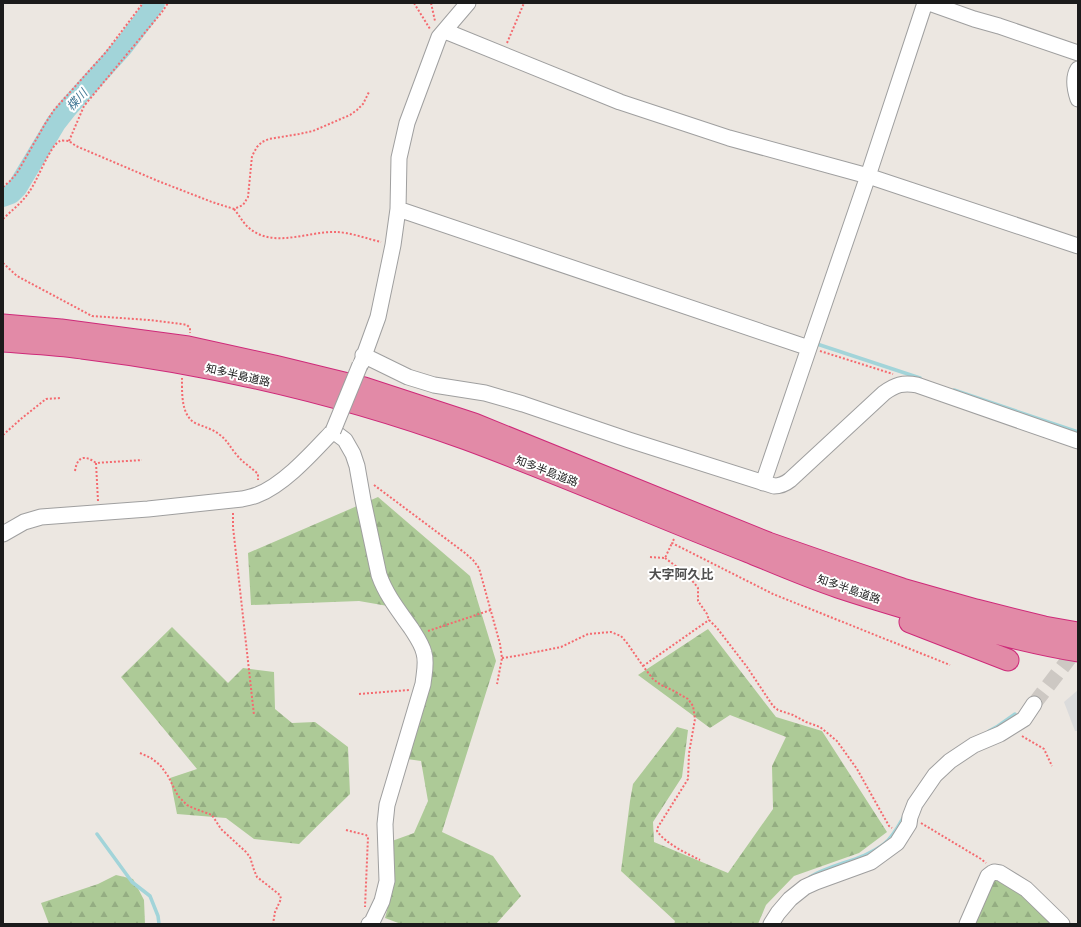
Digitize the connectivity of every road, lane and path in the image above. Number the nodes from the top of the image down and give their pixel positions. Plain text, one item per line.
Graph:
1 (143, 3) edge
2 (168, 3) edge
3 (414, 3) edge
4 (431, 3) edge
5 (468, 3) edge
6 (524, 3) edge
7 (925, 3) edge
8 (929, 3) edge
9 (442, 35) junction
10 (507, 43) dead end
11 (1078, 53) edge
12 (1078, 69) edge
13 (369, 92) dead end
14 (1078, 99) edge
15 (69, 141) junction
16 (868, 176) junction
17 (3, 187) edge
18 (234, 209) junction
19 (398, 209) junction
20 (3, 219) edge
21 (393, 245) junction
22 (1078, 246) edge
23 (3, 262) edge
24 (3, 325) edge
25 (190, 334) dead end
26 (3, 341) edge
27 (809, 348) junction
28 (362, 360) junction
29 (182, 373) dead end
30 (906, 384) junction
31 (60, 398) dead end
32 (333, 431) junction
33 (3, 436) edge
34 (1078, 441) edge
35 (142, 460) dead end
36 (96, 463) junction
37 (75, 471) dead end
38 (360, 482) junction
39 (764, 483) junction
40 (255, 484) dead end
41 (230, 500) junction
42 (98, 513) junction
43 (3, 534) edge
44 (677, 534) dead end
45 (672, 543) junction
46 (650, 557) dead end
47 (665, 558) junction
48 (772, 562) junction
49 (491, 610) junction
50 (708, 620) junction
51 (1078, 633) edge
52 (416, 636) junction
53 (1078, 651) edge
54 (502, 658) junction
55 (1008, 660) dead end
56 (950, 665) dead end
57 (643, 666) junction
58 (496, 684) dead end
59 (359, 694) dead end
60 (1034, 704) tunnel mouth
61 (416, 706) junction
62 (254, 715) dead end
63 (1011, 727) junction
64 (140, 753) dead end
65 (1052, 766) dead end
66 (910, 817) junction
67 (346, 830) dead end
68 (902, 836) junction
69 (700, 860) dead end
70 (994, 872) junction
71 (367, 917) edge
72 (273, 924) edge
73 (772, 924) edge
74 (967, 924) edge
75 (1062, 924) edge

1 - 17 path
2 - 15 path
3 - 9 path
4 - 9 path
5 - 9 street
6 - 10 path
7 - 16 street
8 - 11 street
9 - 16 street
9 - 19 street
12 - 14 street
13 - 18 path
15 - 18 path
15 - 20 path
16 - 22 street
16 - 27 street
18 - 21 path
19 - 21 street
19 - 27 street
21 - 28 street
23 - 25 path
24 - 51 highway, 知多半島道路
26 - 48 highway, 知多半島道路
27 - 30 path
27 - 39 street
28 - 32 street, bridge
28 - 39 street
29 - 40 path
30 - 34 street
30 - 39 street
31 - 33 path
32 - 38 street
32 - 41 street
35 - 36 path
36 - 37 path
36 - 42 path
38 - 49 path
38 - 52 street
41 - 42 street
41 - 62 path
42 - 43 street
44 - 45 path
45 - 47 path
45 - 56 path
46 - 47 path
47 - 50 path
48 - 53 highway, 知多半島道路
48 - 55 highway
49 - 52 path
49 - 54 path
50 - 57 path
50 - 68 path
52 - 61 street
54 - 57 path
54 - 58 path
57 - 69 path
59 - 61 path
60 - 63 street
61 - 71 street
63 - 65 path
63 - 66 street
64 - 72 path
66 - 68 street
66 - 70 path
67 - 71 path
68 - 73 street
70 - 74 street
70 - 75 street

